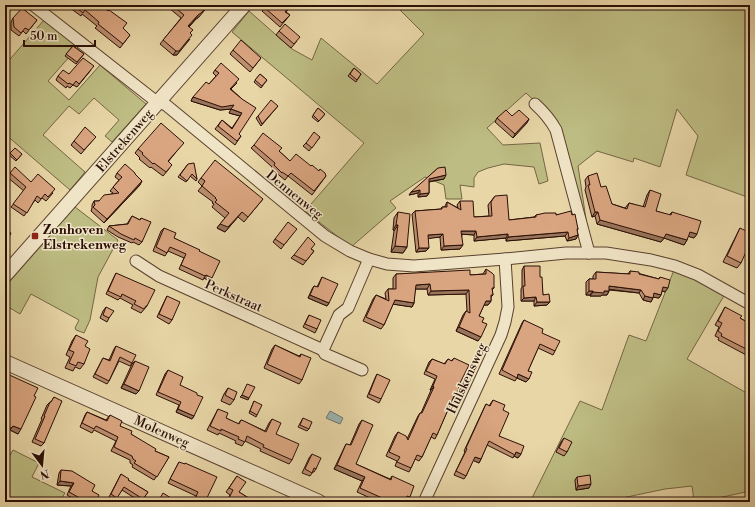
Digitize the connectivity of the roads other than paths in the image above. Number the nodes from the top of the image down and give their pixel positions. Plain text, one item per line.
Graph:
1 (33, 5) edge
2 (244, 5) edge
3 (158, 102) junction
4 (536, 104) dead end
5 (589, 253) junction
6 (369, 259) junction
7 (505, 259) junction
8 (136, 261) dead end
9 (5, 275) edge
10 (750, 304) edge
11 (323, 350) junction
12 (5, 362) edge
13 (362, 370) dead end
14 (312, 501) edge
15 (424, 502) edge

1 - 3 street, Dennenweg
2 - 3 street, Elstrekenweg
3 - 6 street, Dennenweg
3 - 9 street, Elstrekenweg
4 - 5 street
5 - 7 street, Dennenweg
5 - 10 street, Dennenweg
6 - 7 street, Dennenweg
6 - 11 street
7 - 15 street, Hulskensweg
8 - 11 street, Perkstraat
11 - 13 street, Perkstraat
12 - 14 street, Molenweg

